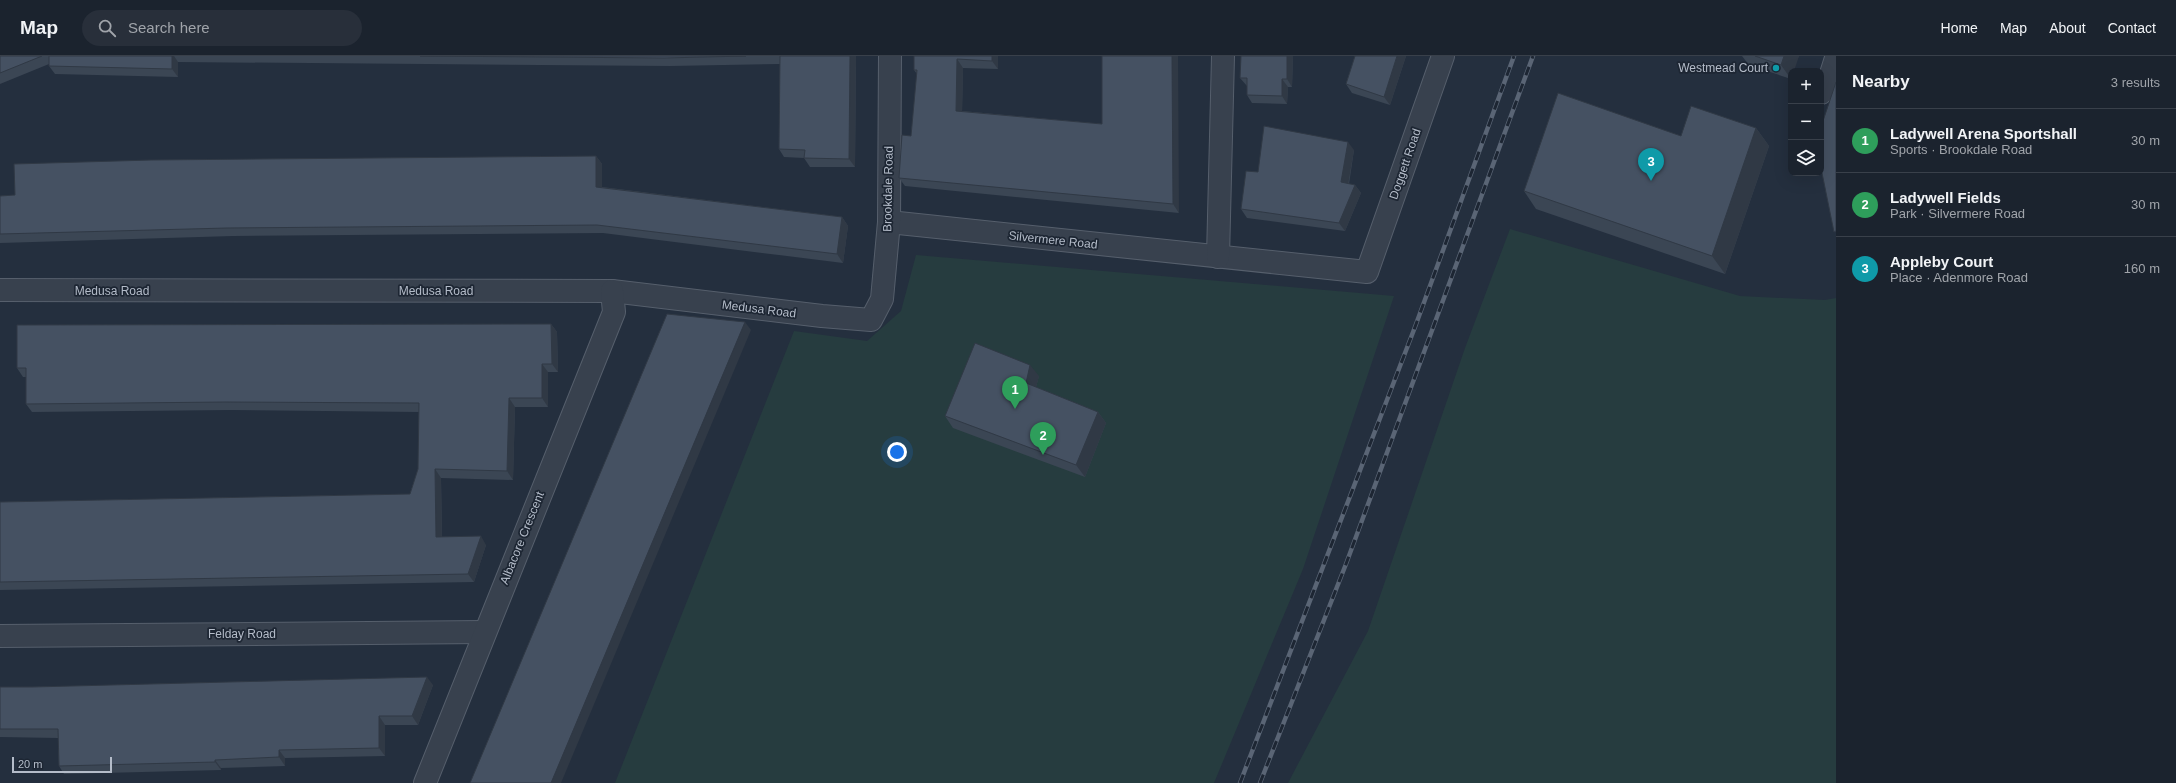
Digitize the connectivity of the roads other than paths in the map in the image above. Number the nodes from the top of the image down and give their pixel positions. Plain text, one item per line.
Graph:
1 (890, 56) edge
2 (1223, 56) edge
3 (1443, 56) edge
4 (1836, 58) edge
5 (1824, 88) edge
6 (889, 222) junction
7 (1218, 257) junction
8 (1367, 272) joint
9 (0, 290) edge
10 (612, 291) junction
11 (871, 320) joint
12 (484, 632) junction
13 (0, 636) edge
14 (425, 783) edge

1 - 6 street, Brookdale Road
2 - 7 street
3 - 8 street, Doggett Road
4 - 5 street
6 - 7 street, Silvermere Road
6 - 11 street, Brookdale Road
7 - 8 street, Silvermere Road
9 - 10 street, Medusa Road
10 - 11 street, Medusa Road
10 - 12 street, Albacore Crescent
12 - 13 street, Felday Road
12 - 14 street, Albacore Crescent

